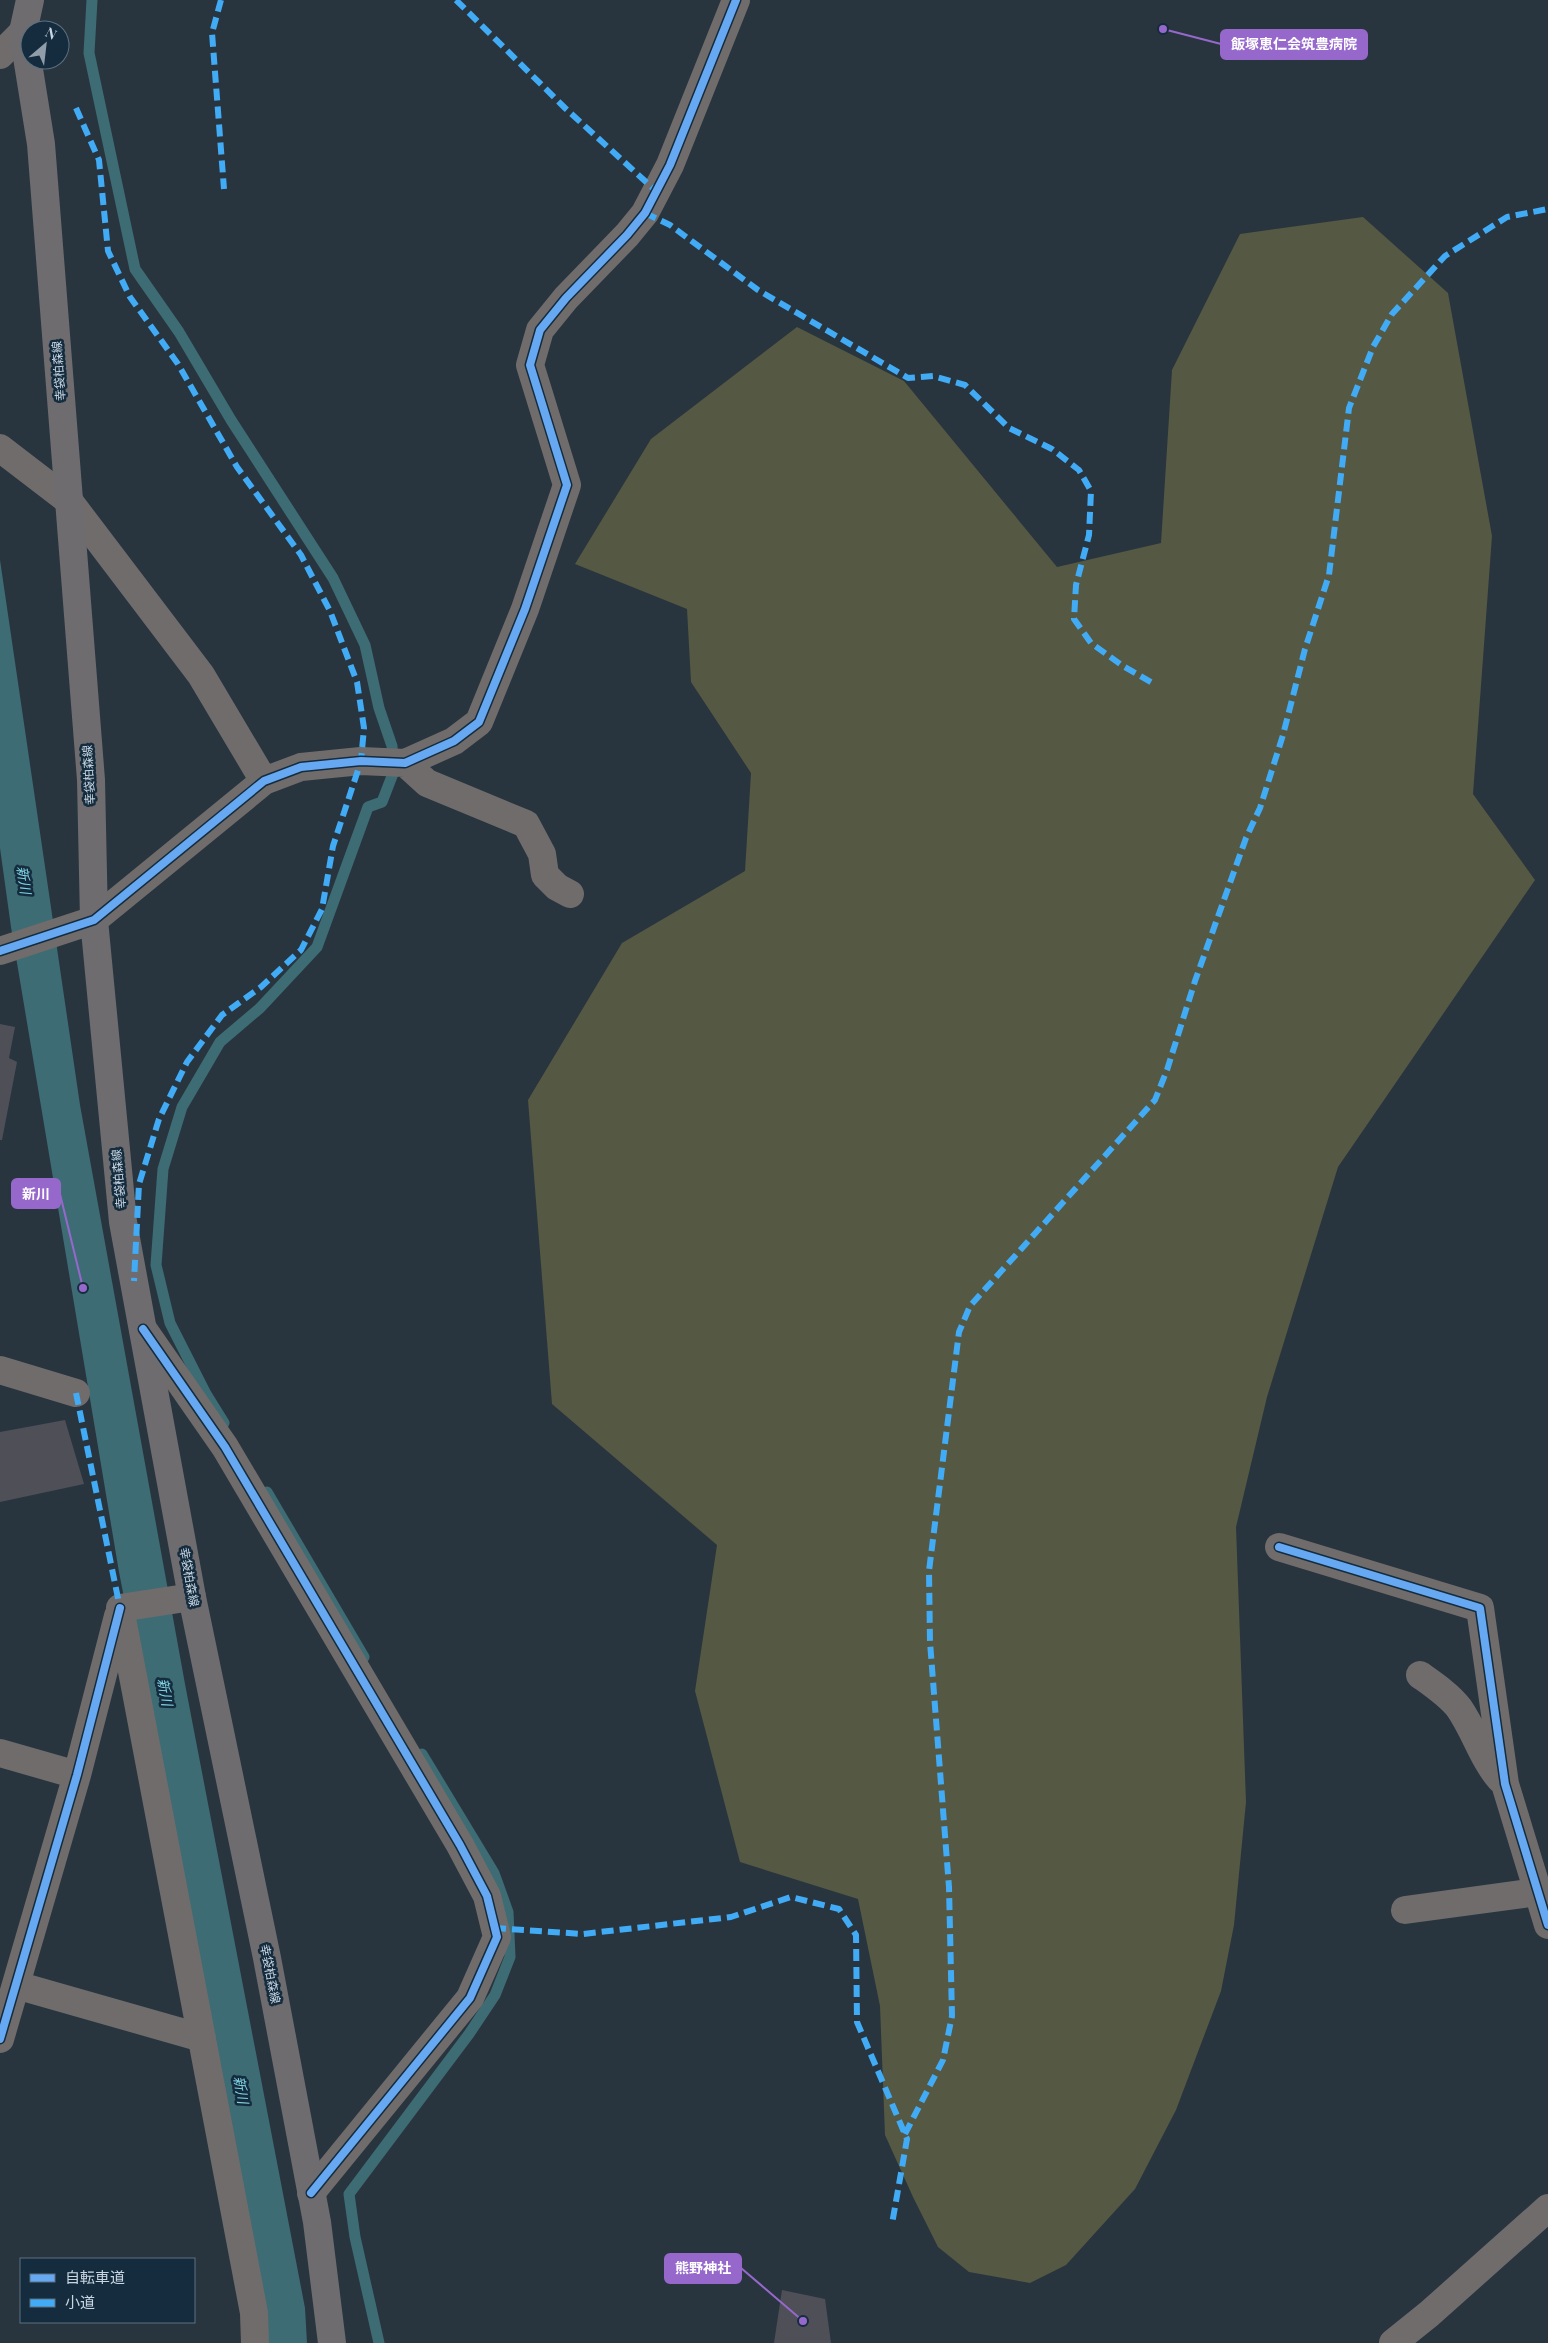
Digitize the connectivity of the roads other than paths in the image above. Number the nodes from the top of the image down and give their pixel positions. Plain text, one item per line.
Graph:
1 (30, 0) edge
2 (736, 0) edge
3 (26, 20) edge
4 (20, 35) edge
5 (0, 56) edge
6 (29, 70) edge
7 (0, 448) edge
8 (68, 501) junction
9 (405, 763) junction
10 (264, 781) junction
11 (570, 894) dead end
12 (94, 920) junction
13 (5, 949) edge
14 (143, 1329) junction
15 (0, 1370) edge
16 (76, 1394) dead end
17 (1279, 1547) dead end
18 (184, 1598) junction
19 (120, 1608) junction
20 (1420, 1675) dead end
21 (0, 1753) edge
22 (77, 1775) junction
23 (1505, 1784) junction
24 (1537, 1892) junction
25 (1405, 1910) dead end
26 (1548, 1925) edge
27 (16, 1985) junction
28 (0, 2038) edge
29 (202, 2038) junction
30 (311, 2193) junction
31 (1548, 2208) edge
32 (255, 2343) edge
33 (332, 2343) edge
34 (1393, 2343) edge

1 - 3 main road, 幸袋柏森線
2 - 9 street
4 - 5 street
6 - 8 main road, 幸袋柏森線
7 - 8 street
8 - 10 street
8 - 12 main road, 幸袋柏森線
9 - 10 street
9 - 11 street
10 - 12 street
12 - 13 street
12 - 14 main road, 幸袋柏森線
14 - 18 main road, 幸袋柏森線
14 - 30 street
15 - 16 street
17 - 23 street
18 - 19 street
18 - 30 main road, 幸袋柏森線
19 - 22 street
19 - 29 street
20 - 23 street
21 - 22 street
22 - 27 street
23 - 24 street
24 - 25 street
24 - 26 street
27 - 28 street
27 - 29 street
29 - 32 street
30 - 33 main road, 幸袋柏森線
31 - 34 street

